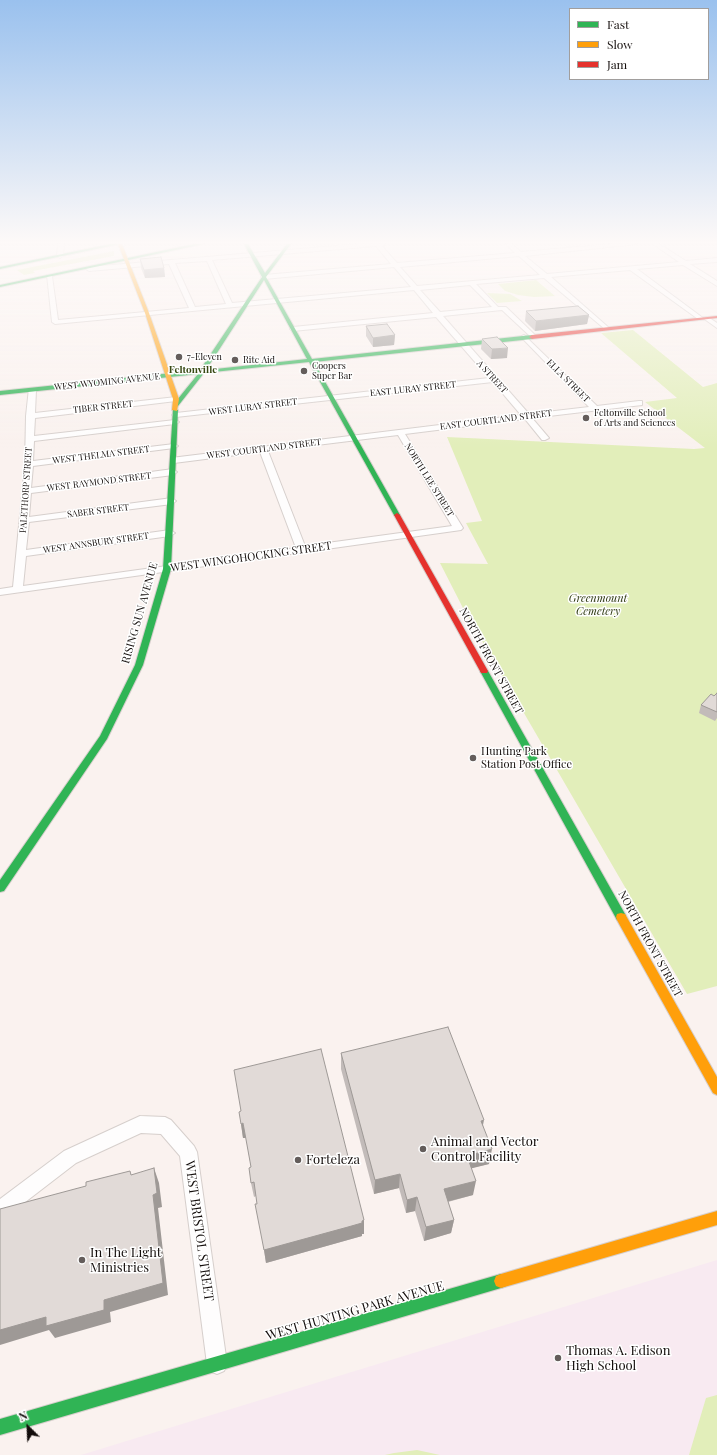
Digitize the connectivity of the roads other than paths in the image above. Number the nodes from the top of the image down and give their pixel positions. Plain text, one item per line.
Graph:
1 (53, 312) edge
2 (160, 312) edge
3 (243, 312) edge
4 (284, 312) edge
5 (458, 312) edge
6 (507, 312) edge
7 (587, 312) edge
8 (694, 312) edge
9 (147, 313) junction
10 (437, 314) junction
11 (717, 317) edge
12 (703, 318) junction
13 (717, 326) edge
14 (293, 328) junction
15 (606, 328) junction
16 (529, 337) junction
17 (462, 344) junction
18 (310, 360) junction
19 (202, 372) junction
20 (168, 375) junction
21 (494, 380) junction
22 (32, 390) junction
23 (2, 393) edge
24 (331, 398) junction
25 (176, 402) junction
26 (639, 403) dead end
27 (595, 408) junction
28 (30, 416) junction
29 (526, 416) junction
30 (175, 419) junction
31 (400, 432) junction
32 (354, 438) junction
33 (544, 438) dead end
34 (30, 439) junction
35 (174, 446) junction
36 (263, 449) junction
37 (174, 460) junction
38 (29, 464) junction
39 (173, 472) junction
40 (26, 491) junction
41 (172, 501) junction
42 (24, 520) junction
43 (458, 528) joint
44 (170, 533) junction
45 (408, 535) junction
46 (302, 550) junction
47 (22, 554) junction
48 (168, 569) junction
49 (18, 590) junction
50 (0, 592) edge
51 (0, 888) edge
52 (717, 1089) edge
53 (0, 1208) edge
54 (717, 1218) edge
55 (217, 1365) junction
56 (0, 1427) edge

1 - 9 street
2 - 9 street
3 - 19 main road
4 - 14 main road, NORTH FRONT STREET
5 - 10 street
6 - 16 street, ELLA STREET
7 - 15 street
8 - 12 street
9 - 20 main road, RISING SUN AVENUE
10 - 14 street
10 - 17 street, A STREET
11 - 12 main road, WEST WYOMING AVENUE
12 - 13 street
12 - 15 main road, WEST WYOMING AVENUE
14 - 18 main road, NORTH FRONT STREET
15 - 16 main road, WEST WYOMING AVENUE
16 - 17 main road, WEST WYOMING AVENUE
16 - 27 street, ELLA STREET
17 - 18 main road, WEST WYOMING AVENUE
17 - 21 street, A STREET
18 - 19 main road, WEST WYOMING AVENUE
18 - 24 main road, NORTH FRONT STREET
19 - 20 main road, WEST WYOMING AVENUE
19 - 25 main road
20 - 22 main road, WEST WYOMING AVENUE
20 - 25 main road, RISING SUN AVENUE
21 - 24 street, EAST LURAY STREET
21 - 29 street, A STREET
22 - 23 main road, WEST WYOMING AVENUE
22 - 28 street, PALETHORP STREET
24 - 30 street, WEST LURAY STREET
24 - 32 main road, NORTH FRONT STREET
25 - 28 street, TIBER STREET
25 - 30 main road, RISING SUN AVENUE
26 - 27 street, EAST COURTLAND STREET
27 - 29 street, EAST COURTLAND STREET
28 - 34 street, PALETHORP STREET
29 - 31 street, EAST COURTLAND STREET
29 - 33 street, A STREET
30 - 34 street, WEST LURAY STREET
30 - 35 main road, RISING SUN AVENUE
31 - 32 street, EAST COURTLAND STREET
31 - 43 street, NORTH LEE STREET
32 - 36 street, WEST COURTLAND STREET
32 - 45 main road, NORTH FRONT STREET
34 - 38 street, PALETHORP STREET
35 - 37 main road, RISING SUN AVENUE
35 - 38 street, WEST THELMA STREET
36 - 37 street, WEST COURTLAND STREET
36 - 46 street
37 - 39 main road, RISING SUN AVENUE
38 - 40 street, PALETHORP STREET
39 - 40 street, WEST RAYMOND STREET
39 - 41 main road, RISING SUN AVENUE
40 - 42 street, PALETHORP STREET
41 - 42 street, SABER STREET
41 - 44 main road, RISING SUN AVENUE
42 - 47 street, PALETHORP STREET
43 - 45 street, WEST WINGOHOCKING STREET
44 - 47 street, WEST ANNSBURY STREET
44 - 48 main road, RISING SUN AVENUE
45 - 46 street, WEST WINGOHOCKING STREET
45 - 52 main road, NORTH FRONT STREET
46 - 48 street, WEST WINGOHOCKING STREET
47 - 49 street, PALETHORP STREET
48 - 49 street, WEST WINGOHOCKING STREET
48 - 51 main road, RISING SUN AVENUE
49 - 50 street, WEST WINGOHOCKING STREET
53 - 55 street, WEST BRISTOL STREET
54 - 55 main road, WEST HUNTING PARK AVENUE
55 - 56 main road, WEST HUNTING PARK AVENUE

